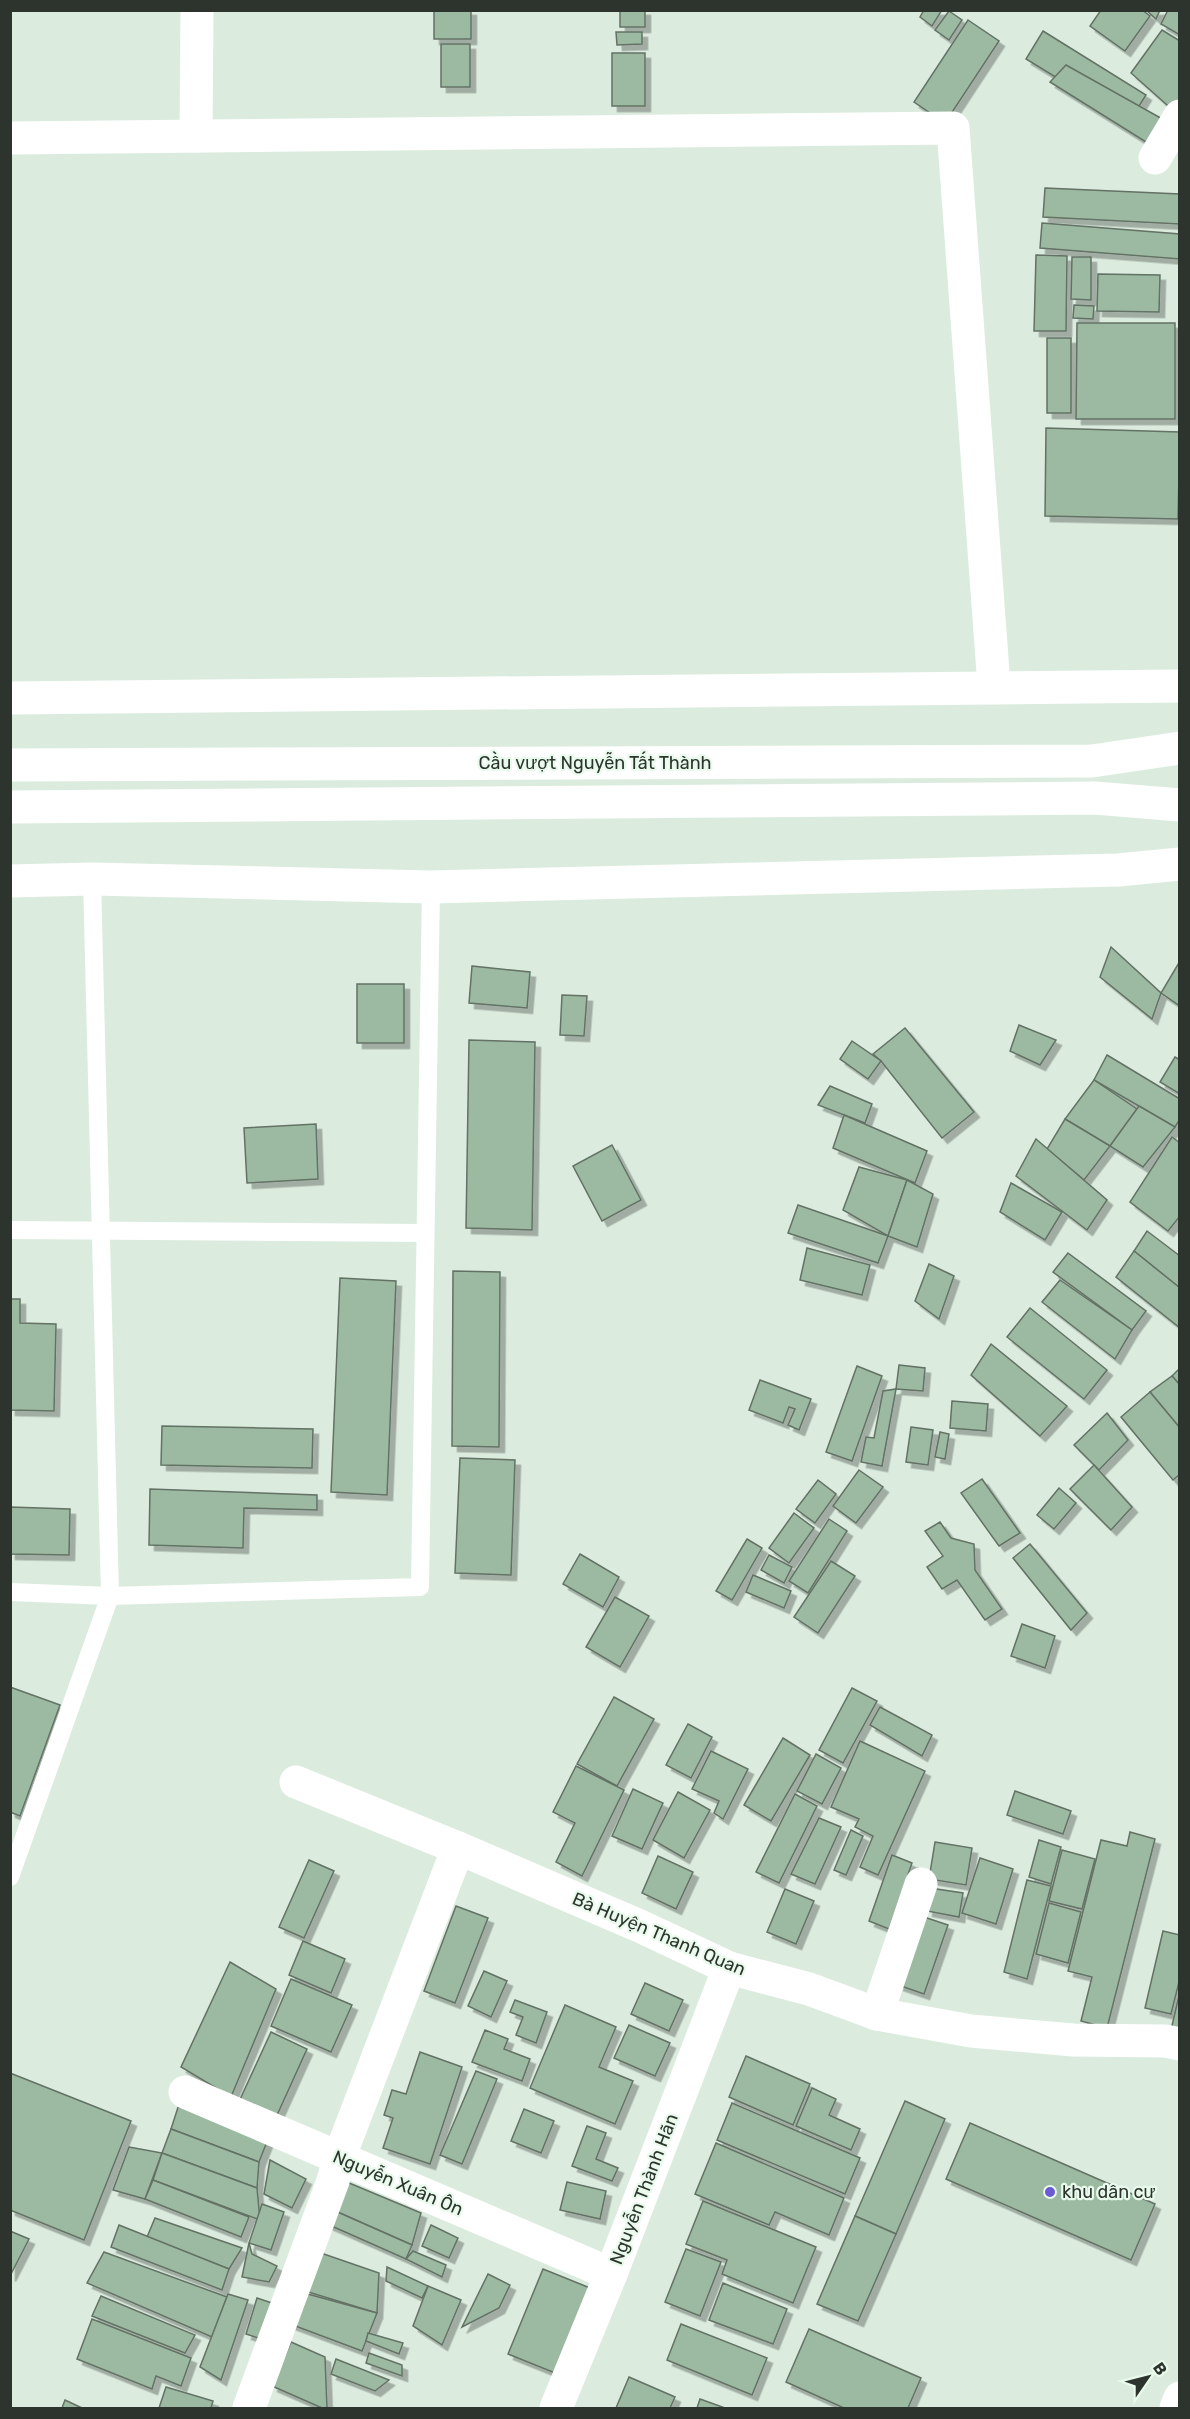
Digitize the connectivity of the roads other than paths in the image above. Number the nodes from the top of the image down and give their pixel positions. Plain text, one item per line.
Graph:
1 (197, 10) edge
2 (1179, 116) edge
3 (196, 136) junction
4 (10, 138) edge
5 (1155, 158) dead end
6 (994, 686) junction
7 (1179, 686) edge
8 (10, 698) edge
9 (1179, 748) edge
10 (10, 765) edge
11 (1179, 805) edge
12 (10, 807) edge
13 (1179, 864) edge
14 (92, 879) junction
15 (10, 881) edge
16 (431, 888) junction
17 (10, 1230) edge
18 (101, 1231) junction
19 (425, 1233) junction
20 (10, 1592) edge
21 (110, 1596) junction
22 (296, 1782) dead end
23 (458, 1848) junction
24 (10, 1877) edge
25 (921, 1884) dead end
26 (729, 1968) junction
27 (878, 2014) junction
28 (1179, 2044) edge
29 (185, 2092) dead end
30 (339, 2158) junction
31 (611, 2274) junction
32 (1179, 2398) edge
33 (249, 2409) edge
34 (556, 2409) edge
35 (1176, 2409) edge

1 - 3 main road
2 - 5 main road
3 - 4 main road
3 - 6 main road
6 - 7 main road
6 - 8 main road
9 - 10 main road, Cầu vượt Nguyễn Tất Thành
11 - 12 main road
13 - 16 main road
14 - 15 main road
14 - 16 main road
14 - 18 lane
16 - 19 lane
17 - 18 lane
18 - 19 lane
18 - 21 lane
19 - 21 lane
20 - 21 lane
21 - 24 lane
22 - 23 main road, Bà Huyện Thanh Quan
23 - 26 main road, Bà Huyện Thanh Quan
23 - 30 main road
25 - 27 main road
26 - 27 main road, Bà Huyện Thanh Quan
26 - 31 main road, Nguyễn Thành Hãn
27 - 28 main road, Bà Huyện Thanh Quan
29 - 30 main road, Nguyễn Xuân Ôn
30 - 31 main road, Nguyễn Xuân Ôn
30 - 33 main road
31 - 34 main road, Nguyễn Thành Hãn
32 - 35 main road

